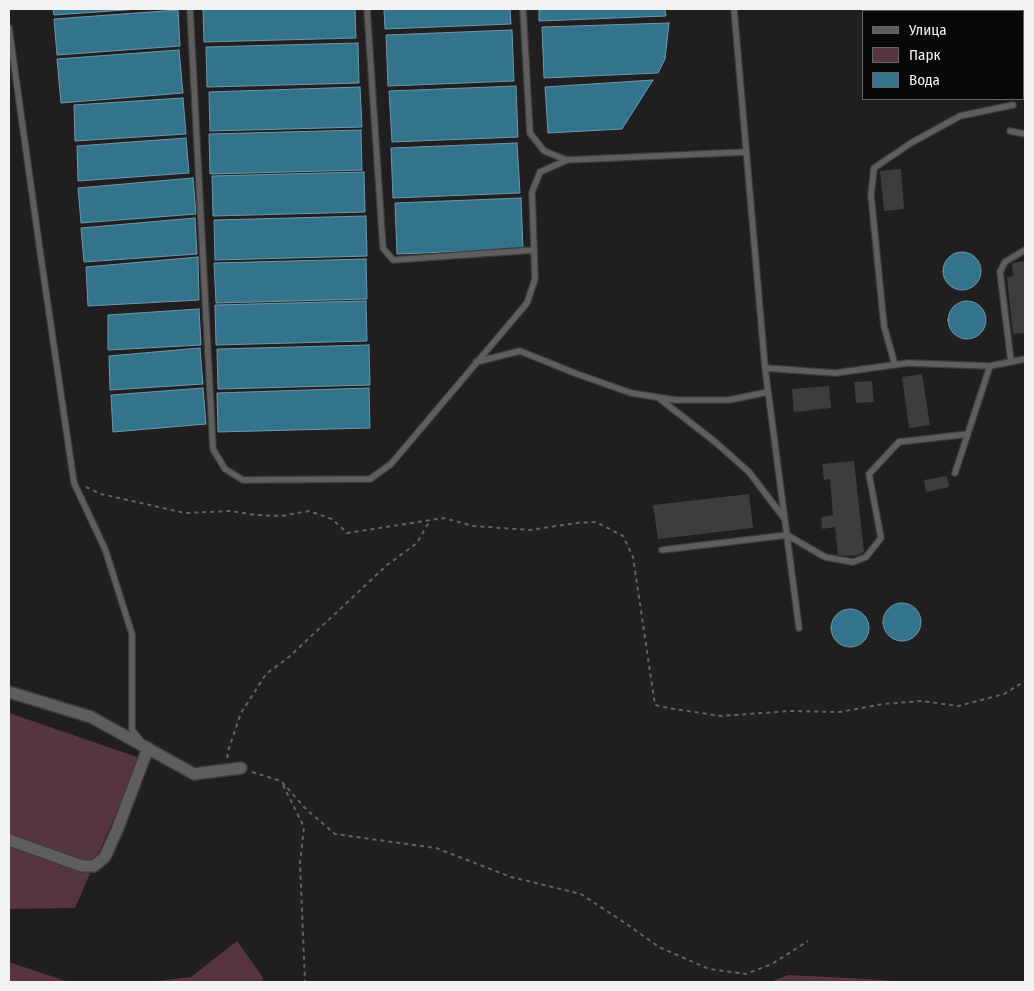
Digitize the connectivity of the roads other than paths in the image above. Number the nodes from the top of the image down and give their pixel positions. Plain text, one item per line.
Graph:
1 (190, 9) edge
2 (367, 9) edge
3 (523, 9) edge
4 (734, 9) edge
5 (9, 28) edge
6 (1013, 105) dead end
7 (1010, 131) dead end
8 (1025, 134) edge
9 (746, 152) junction
10 (567, 160) junction
11 (534, 250) junction
12 (1025, 250) edge
13 (1025, 359) edge
14 (476, 362) junction
15 (1011, 362) junction
16 (895, 365) junction
17 (990, 366) junction
18 (765, 368) junction
19 (768, 392) junction
20 (658, 398) junction
21 (968, 434) junction
22 (955, 473) dead end
23 (785, 519) junction
24 (787, 535) junction
25 (662, 550) dead end
26 (799, 628) dead end
27 (9, 692) edge
28 (148, 748) junction
29 (240, 768) road end
30 (9, 840) edge

1 - 14 lane
2 - 11 lane
3 - 10 lane
4 - 9 lane
5 - 28 lane
6 - 16 lane
7 - 8 lane
9 - 10 lane
9 - 18 lane
10 - 11 lane
11 - 14 lane
12 - 15 lane
13 - 15 lane
14 - 20 lane
15 - 17 lane
16 - 17 lane
16 - 18 lane
17 - 21 lane
18 - 19 lane
19 - 20 lane
19 - 23 lane
20 - 23 lane
21 - 22 lane
21 - 24 lane
23 - 24 lane
24 - 25 lane
24 - 26 lane
27 - 28 street
28 - 29 street
28 - 30 street

